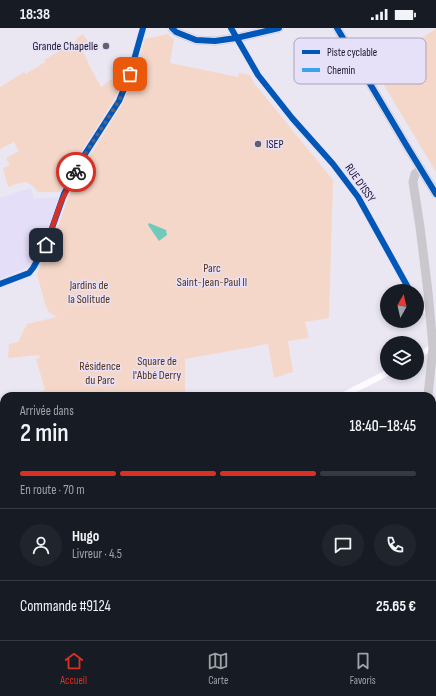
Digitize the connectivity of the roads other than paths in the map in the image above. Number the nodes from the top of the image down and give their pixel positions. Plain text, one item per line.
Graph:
1 (143, 28) edge
2 (172, 28) edge
3 (231, 28) edge
4 (279, 28) edge
5 (336, 28) edge
6 (236, 38) junction
7 (342, 38) edge
8 (370, 84) edge
9 (421, 169) junction
10 (436, 194) edge
11 (0, 284) edge
12 (406, 284) edge
13 (424, 309) edge
14 (430, 315) junction
15 (434, 348) edge
16 (424, 353) edge
17 (380, 376) edge
18 (350, 392) edge
19 (428, 392) edge

1 - 11 street
2 - 6 main road
3 - 6 street, RUE D'ISSY
4 - 6 main road
5 - 7 main road
6 - 12 street, RUE D'ISSY
8 - 9 main road
9 - 10 main road
9 - 14 main road
13 - 14 street
14 - 15 main road
15 - 16 street
15 - 19 main road
17 - 18 street

